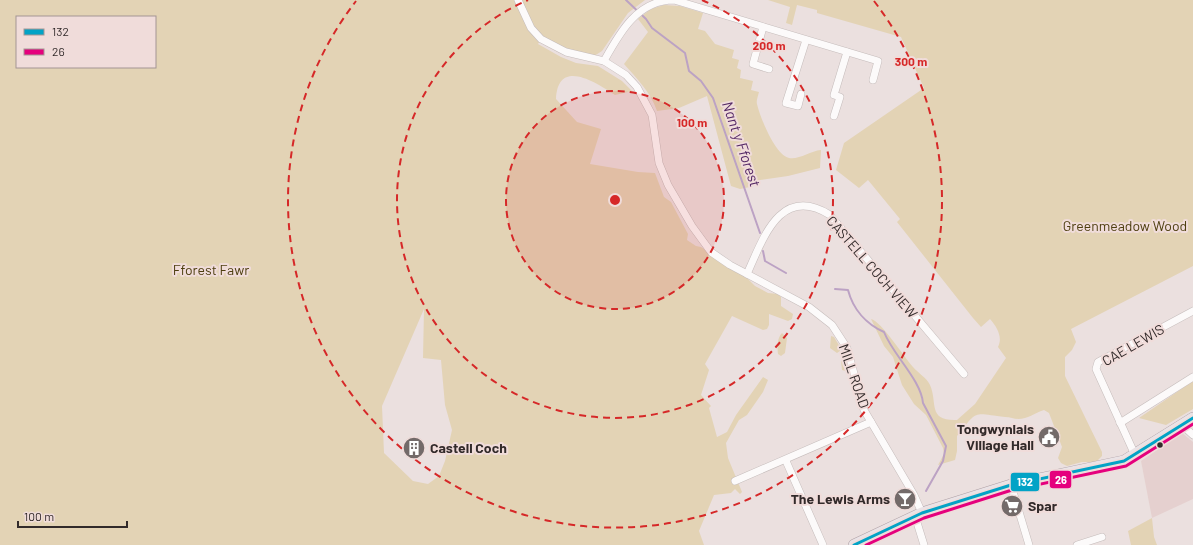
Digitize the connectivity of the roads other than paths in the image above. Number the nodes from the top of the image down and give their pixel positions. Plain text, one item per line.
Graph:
1 (518, 0) edge
2 (651, 2) edge
3 (697, 3) edge
4 (763, 27) junction
5 (806, 40) junction
6 (847, 52) junction
7 (604, 61) junction
8 (769, 69) dead end
9 (873, 80) dead end
10 (801, 94) dead end
11 (834, 116) dead end
12 (747, 274) junction
13 (1193, 311) edge
14 (964, 374) dead end
15 (1193, 377) edge
16 (1193, 418) edge
17 (871, 422) junction
18 (1120, 423) junction
19 (1182, 425) junction
20 (1193, 435) edge
21 (1135, 455) junction
22 (786, 461) junction
23 (735, 481) dead end
24 (1011, 485) junction
25 (919, 515) junction
26 (1102, 537) dead end
27 (823, 545) edge
28 (854, 545) edge
29 (924, 545) edge
30 (1029, 545) edge
31 (1077, 545) edge

1 - 7 street, MILL ROAD
2 - 3 street
2 - 7 street
3 - 4 street
4 - 5 street
4 - 8 street
5 - 6 street
5 - 10 street
6 - 9 street
6 - 11 street
7 - 12 street, MILL ROAD
12 - 14 street, CASTELL COCH VIEW
12 - 17 street, MILL ROAD
13 - 18 street, CAE LEWIS
15 - 18 street
16 - 19 main road
17 - 22 street
17 - 25 street, MILL ROAD
18 - 21 street, CAE LEWIS
19 - 20 street
19 - 21 main road
21 - 24 main road
22 - 23 street
22 - 27 street
24 - 25 main road
24 - 30 street
25 - 28 main road
25 - 29 street, MILL ROAD
26 - 31 street

